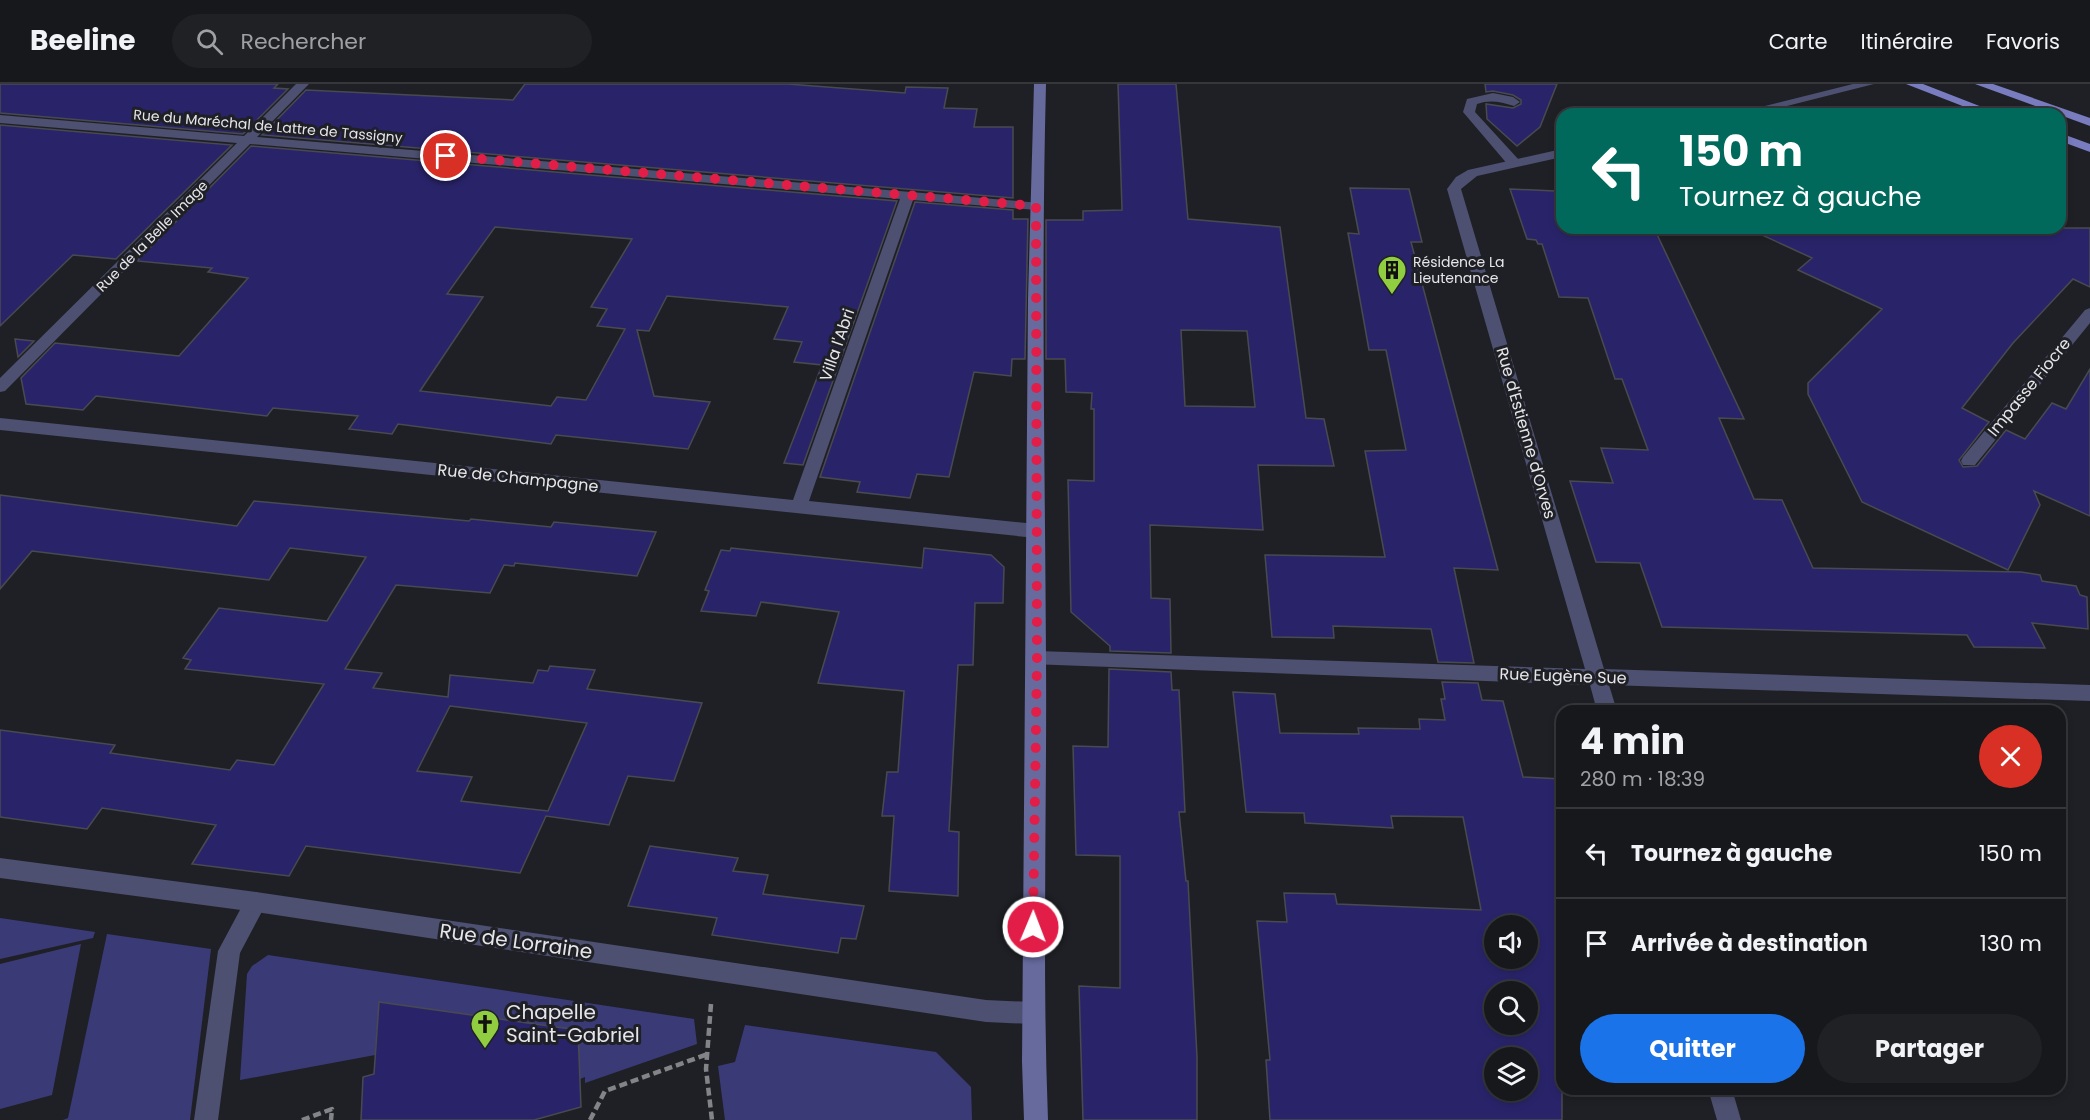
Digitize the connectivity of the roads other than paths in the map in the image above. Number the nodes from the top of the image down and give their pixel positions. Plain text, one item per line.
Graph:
1 (303, 84) edge
2 (1040, 84) edge
3 (1868, 84) edge
4 (1912, 84) edge
5 (1981, 84) edge
6 (1514, 102) dead end
7 (1765, 108) edge
8 (1978, 108) edge
9 (2050, 108) edge
10 (2066, 114) edge
11 (0, 119) edge
12 (2090, 122) edge
13 (2066, 139) edge
14 (249, 140) junction
15 (2090, 148) edge
16 (1556, 154) edge
17 (1514, 163) junction
18 (908, 195) junction
19 (1036, 206) junction
20 (2090, 313) edge
21 (0, 387) edge
22 (0, 424) edge
23 (1969, 461) dead end
24 (799, 507) junction
25 (1036, 531) junction
26 (1037, 659) junction
27 (1598, 676) junction
28 (2090, 693) edge
29 (1606, 705) edge
30 (0, 868) edge
31 (256, 902) junction
32 (1032, 1013) junction
33 (1722, 1095) edge
34 (206, 1120) edge
35 (1036, 1120) edge
36 (1729, 1120) edge

1 - 14 street, Rue de la Belle Image
2 - 19 street
3 - 7 street
4 - 8 main road
5 - 9 main road
6 - 17 street
10 - 12 main road
11 - 14 street, Rue du Maréchal de Lattre de Tassigny
13 - 15 main road
14 - 18 street, Rue du Maréchal de Lattre de Tassigny
14 - 21 street, Rue de la Belle Image
16 - 17 street
17 - 27 street, Rue d'Estienne d'Orves
18 - 19 street, Rue du Maréchal de Lattre de Tassigny
18 - 24 street, Villa l'Abri
19 - 25 street
20 - 23 street, Impasse Fiocre
22 - 24 street, Rue de Champagne
24 - 25 street, Rue de Champagne
25 - 26 street
26 - 27 street, Rue Eugène Sue
26 - 32 street
27 - 28 street, Rue Eugène Sue
27 - 29 street, Rue d'Estienne d'Orves
30 - 31 street, Rue de Lorraine
31 - 32 street, Rue de Lorraine
31 - 34 street
32 - 35 street
33 - 36 street

